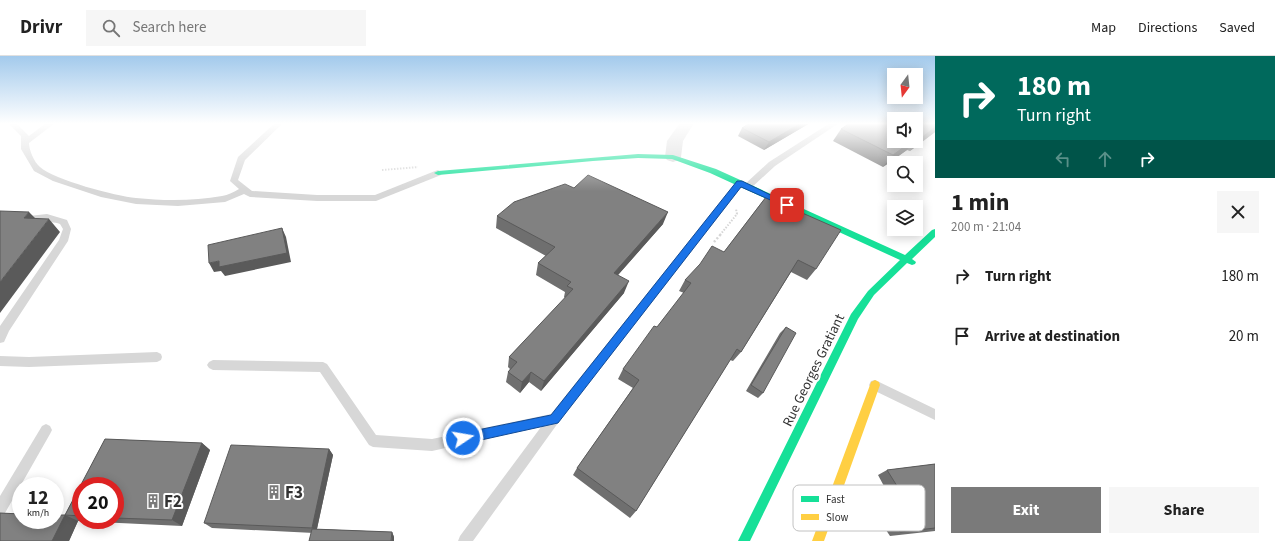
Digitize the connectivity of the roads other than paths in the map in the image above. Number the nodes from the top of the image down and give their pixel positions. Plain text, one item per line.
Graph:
1 (25, 146) edge
2 (255, 146) edge
3 (674, 146) edge
4 (800, 146) edge
5 (673, 157) junction
6 (438, 173) joint
7 (744, 185) junction
8 (245, 190) junction
9 (29, 219) edge
10 (935, 232) edge
11 (935, 241) edge
12 (909, 260) junction
13 (0, 339) edge
14 (157, 357) dead end
15 (0, 362) edge
16 (213, 365) dead end
17 (875, 385) joint
18 (935, 415) edge
19 (554, 419) junction
20 (46, 430) dead end
21 (838, 485) edge
22 (779, 492) dead end
23 (0, 508) edge
24 (822, 531) edge
25 (465, 541) edge
26 (744, 541) edge
27 (818, 541) edge

1 - 8 lane
2 - 8 lane
3 - 5 street
4 - 7 lane
5 - 6 main road
5 - 7 main road
6 - 8 lane
7 - 12 main road
7 - 19 lane
9 - 13 lane
10 - 12 main road, Rue Georges Gratiant
11 - 12 main road, Rue Georges Gratiant
12 - 22 main road, Rue Georges Gratiant
12 - 26 main road, Rue Georges Gratiant
14 - 15 lane
16 - 19 lane
17 - 18 lane
17 - 21 main road
19 - 25 lane
20 - 23 lane
24 - 27 main road

